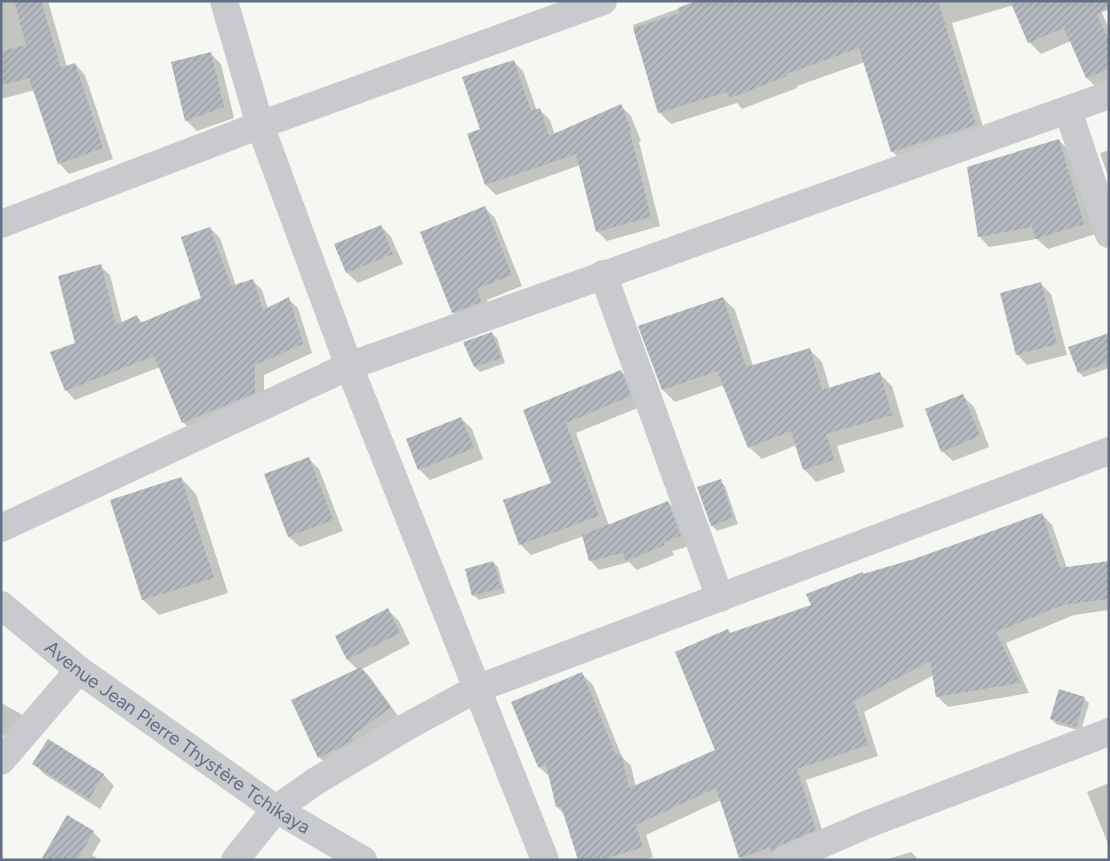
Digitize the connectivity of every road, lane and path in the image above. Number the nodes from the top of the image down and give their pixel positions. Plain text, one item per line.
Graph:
1 (224, 1) edge
2 (603, 1) edge
3 (1109, 95) edge
4 (1068, 110) junction
5 (260, 125) junction
6 (1, 224) edge
7 (1109, 234) edge
8 (604, 274) junction
9 (349, 366) junction
10 (1109, 451) edge
11 (1, 528) edge
12 (720, 598) junction
13 (1, 605) edge
14 (79, 670) junction
15 (476, 689) junction
16 (1109, 732) edge
17 (1, 761) edge
18 (276, 809) junction
19 (235, 860) edge
20 (363, 860) edge
21 (545, 860) edge
22 (785, 860) edge

1 - 5 street
2 - 5 street
3 - 4 street
4 - 7 street
4 - 8 street
5 - 6 street
5 - 9 street
8 - 9 street
8 - 12 street
9 - 11 street
9 - 15 street
10 - 12 street
12 - 15 street
13 - 14 street, Avenue Jean Pierre Thystère Tchikaya
14 - 17 street
14 - 18 street, Avenue Jean Pierre Thystère Tchikaya
15 - 18 street
15 - 21 street
16 - 22 street
18 - 19 street
18 - 20 street, Avenue Jean Pierre Thystère Tchikaya

